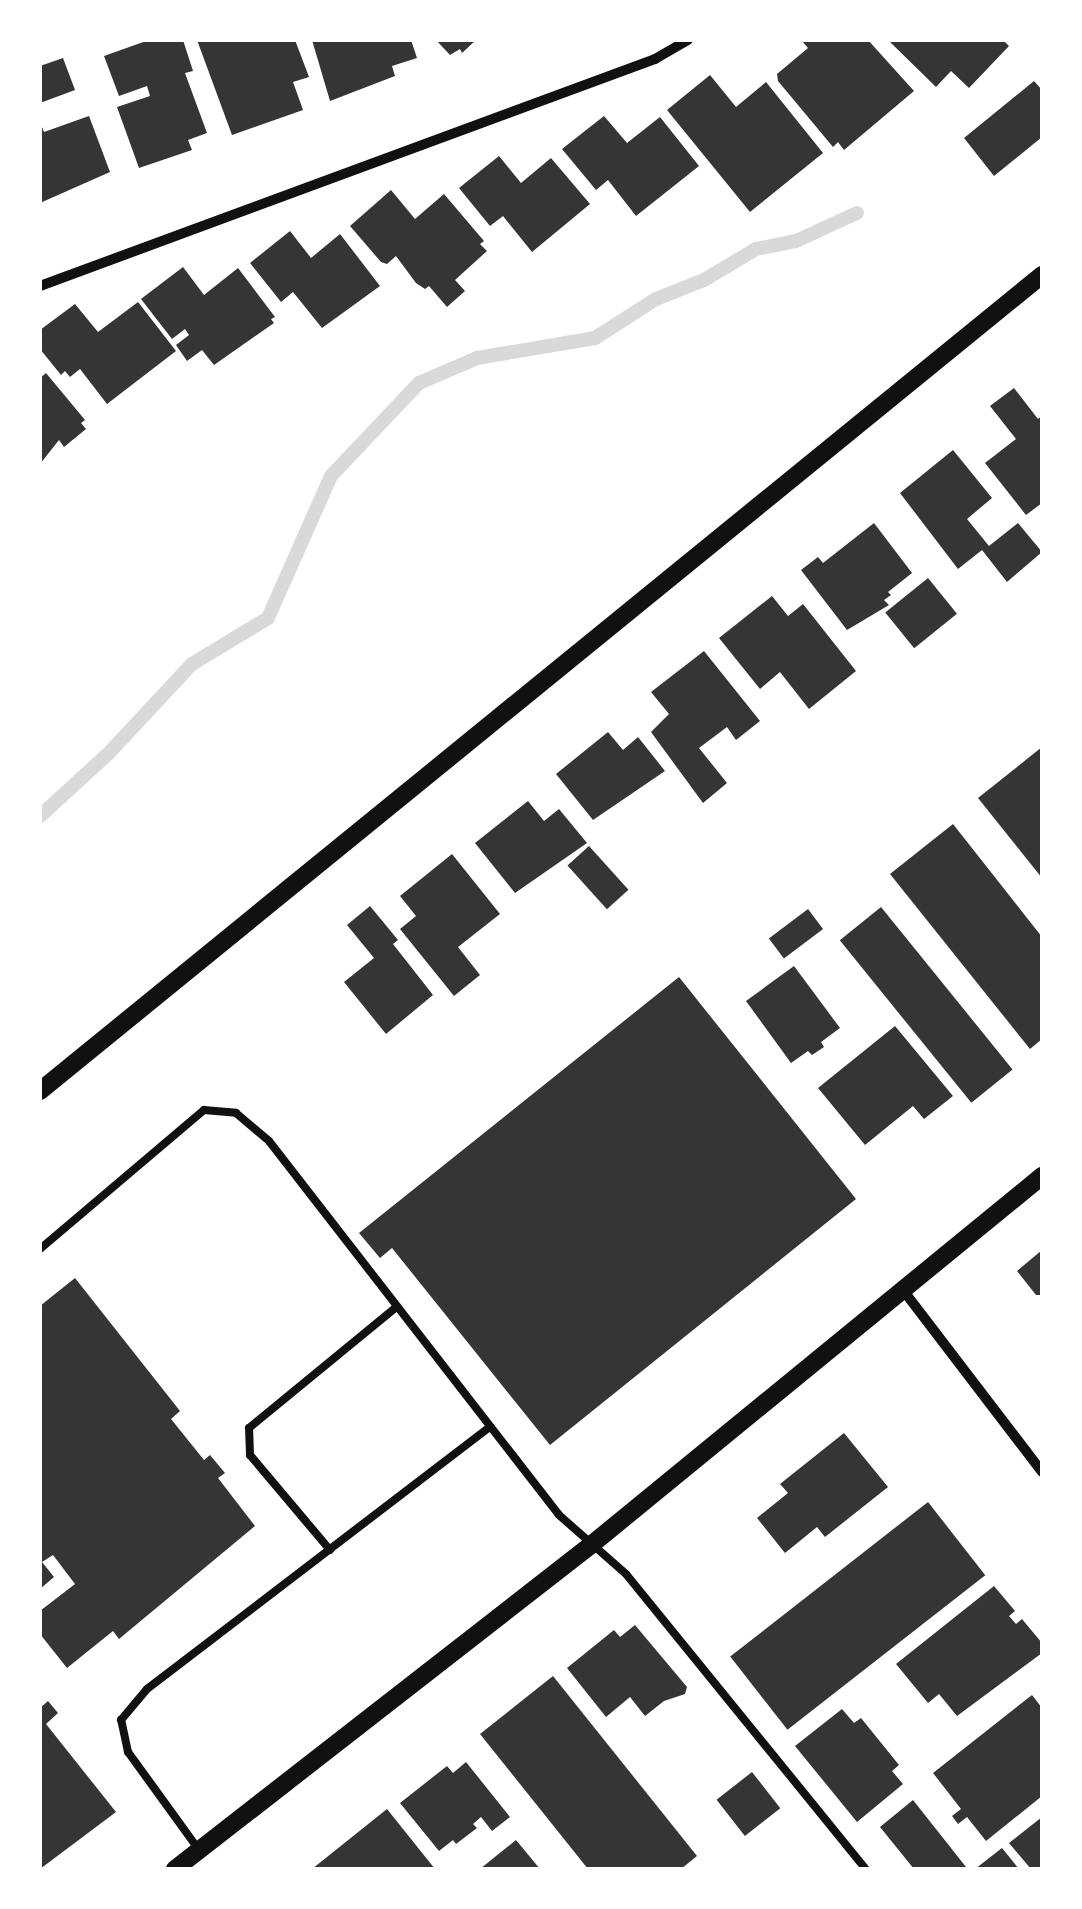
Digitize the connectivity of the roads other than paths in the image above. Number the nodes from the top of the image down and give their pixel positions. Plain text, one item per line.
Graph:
1 (688, 40) edge
2 (1042, 275) edge
3 (40, 286) edge
4 (40, 1090) edge
5 (1042, 1176) edge
6 (40, 1249) edge
7 (903, 1290) junction
8 (395, 1308) junction
9 (490, 1427) junction
10 (1042, 1472) edge
11 (591, 1544) junction
12 (330, 1550) junction
13 (199, 1850) junction
14 (174, 1869) edge
15 (866, 1869) edge

1 - 3 street
2 - 4 street
5 - 7 street
6 - 8 lane
7 - 10 street
7 - 11 street
8 - 9 lane
8 - 12 lane
9 - 11 lane
9 - 12 lane
11 - 13 street
11 - 15 lane
12 - 13 lane
13 - 14 street

